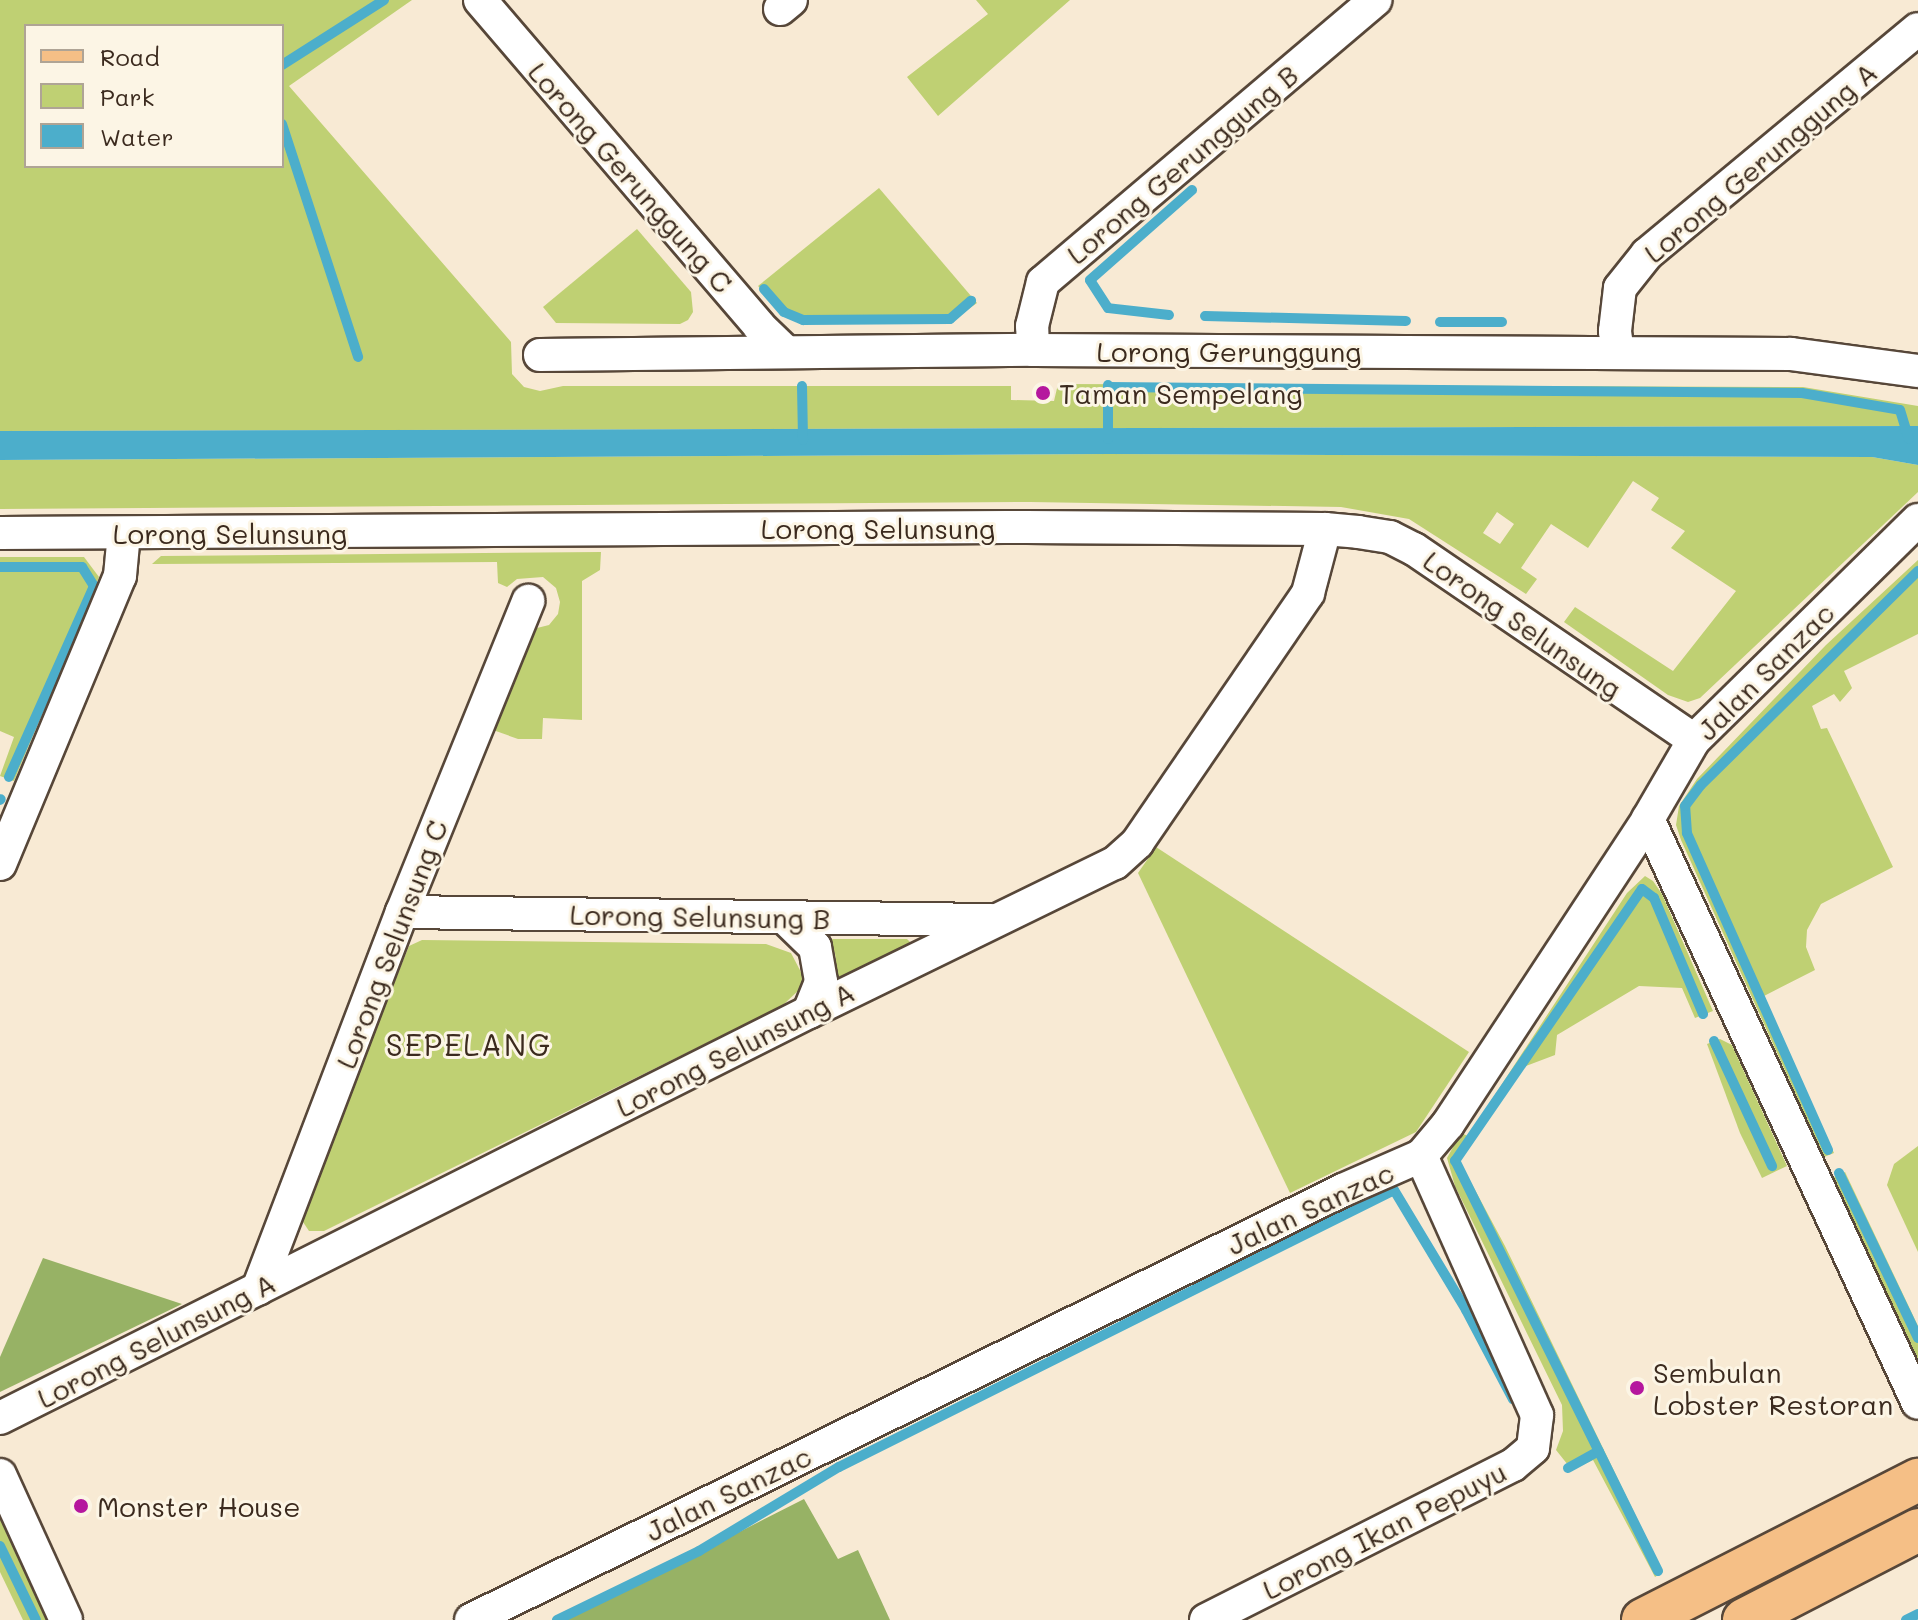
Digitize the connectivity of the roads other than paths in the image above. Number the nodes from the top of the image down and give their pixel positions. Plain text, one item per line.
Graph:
1 (480, 0) edge
2 (1375, 0) edge
3 (1918, 29) edge
4 (1033, 350) junction
5 (785, 351) junction
6 (1618, 353) junction
7 (540, 355) dead end
8 (1918, 371) edge
9 (1918, 520) edge
10 (1325, 529) junction
11 (0, 533) edge
12 (124, 533) junction
13 (528, 601) dead end
14 (1694, 740) junction
15 (1648, 819) junction
16 (0, 864) edge
17 (402, 912) junction
18 (784, 917) junction
19 (997, 920) junction
20 (809, 1012) junction
21 (1421, 1156) junction
22 (258, 1289) junction
23 (1918, 1403) edge
24 (0, 1418) edge
25 (0, 1475) edge
26 (1918, 1480) edge
27 (1918, 1530) edge
28 (66, 1620) edge
29 (471, 1620) edge
30 (1206, 1620) edge
31 (1643, 1620) edge
32 (1744, 1620) edge

1 - 5 street, Lorong Gerunggung C
2 - 4 street, Lorong Gerunggung B
3 - 6 street, Lorong Gerunggung A
4 - 5 street, Lorong Gerunggung
4 - 6 street, Lorong Gerunggung
5 - 7 street, Lorong Gerunggung
6 - 8 street, Lorong Gerunggung
9 - 14 street, Jalan Sanzac
10 - 12 street, Lorong Selunsung
10 - 14 street, Lorong Selunsung
10 - 19 street, Lorong Selunsung A
11 - 12 street, Lorong Selunsung
12 - 16 street
13 - 17 street, Lorong Selunsung C
14 - 15 street, Jalan Sanzac
15 - 21 street, Jalan Sanzac
15 - 23 street
17 - 18 street, Lorong Selunsung B
17 - 22 street, Lorong Selunsung C
18 - 19 street, Lorong Selunsung B
18 - 20 street
19 - 20 street, Lorong Selunsung A
20 - 22 street, Lorong Selunsung A
21 - 29 street, Jalan Sanzac
21 - 30 street, Lorong Ikan Pepuyu
22 - 24 street, Lorong Selunsung A
25 - 28 street
26 - 31 main road
27 - 32 main road

